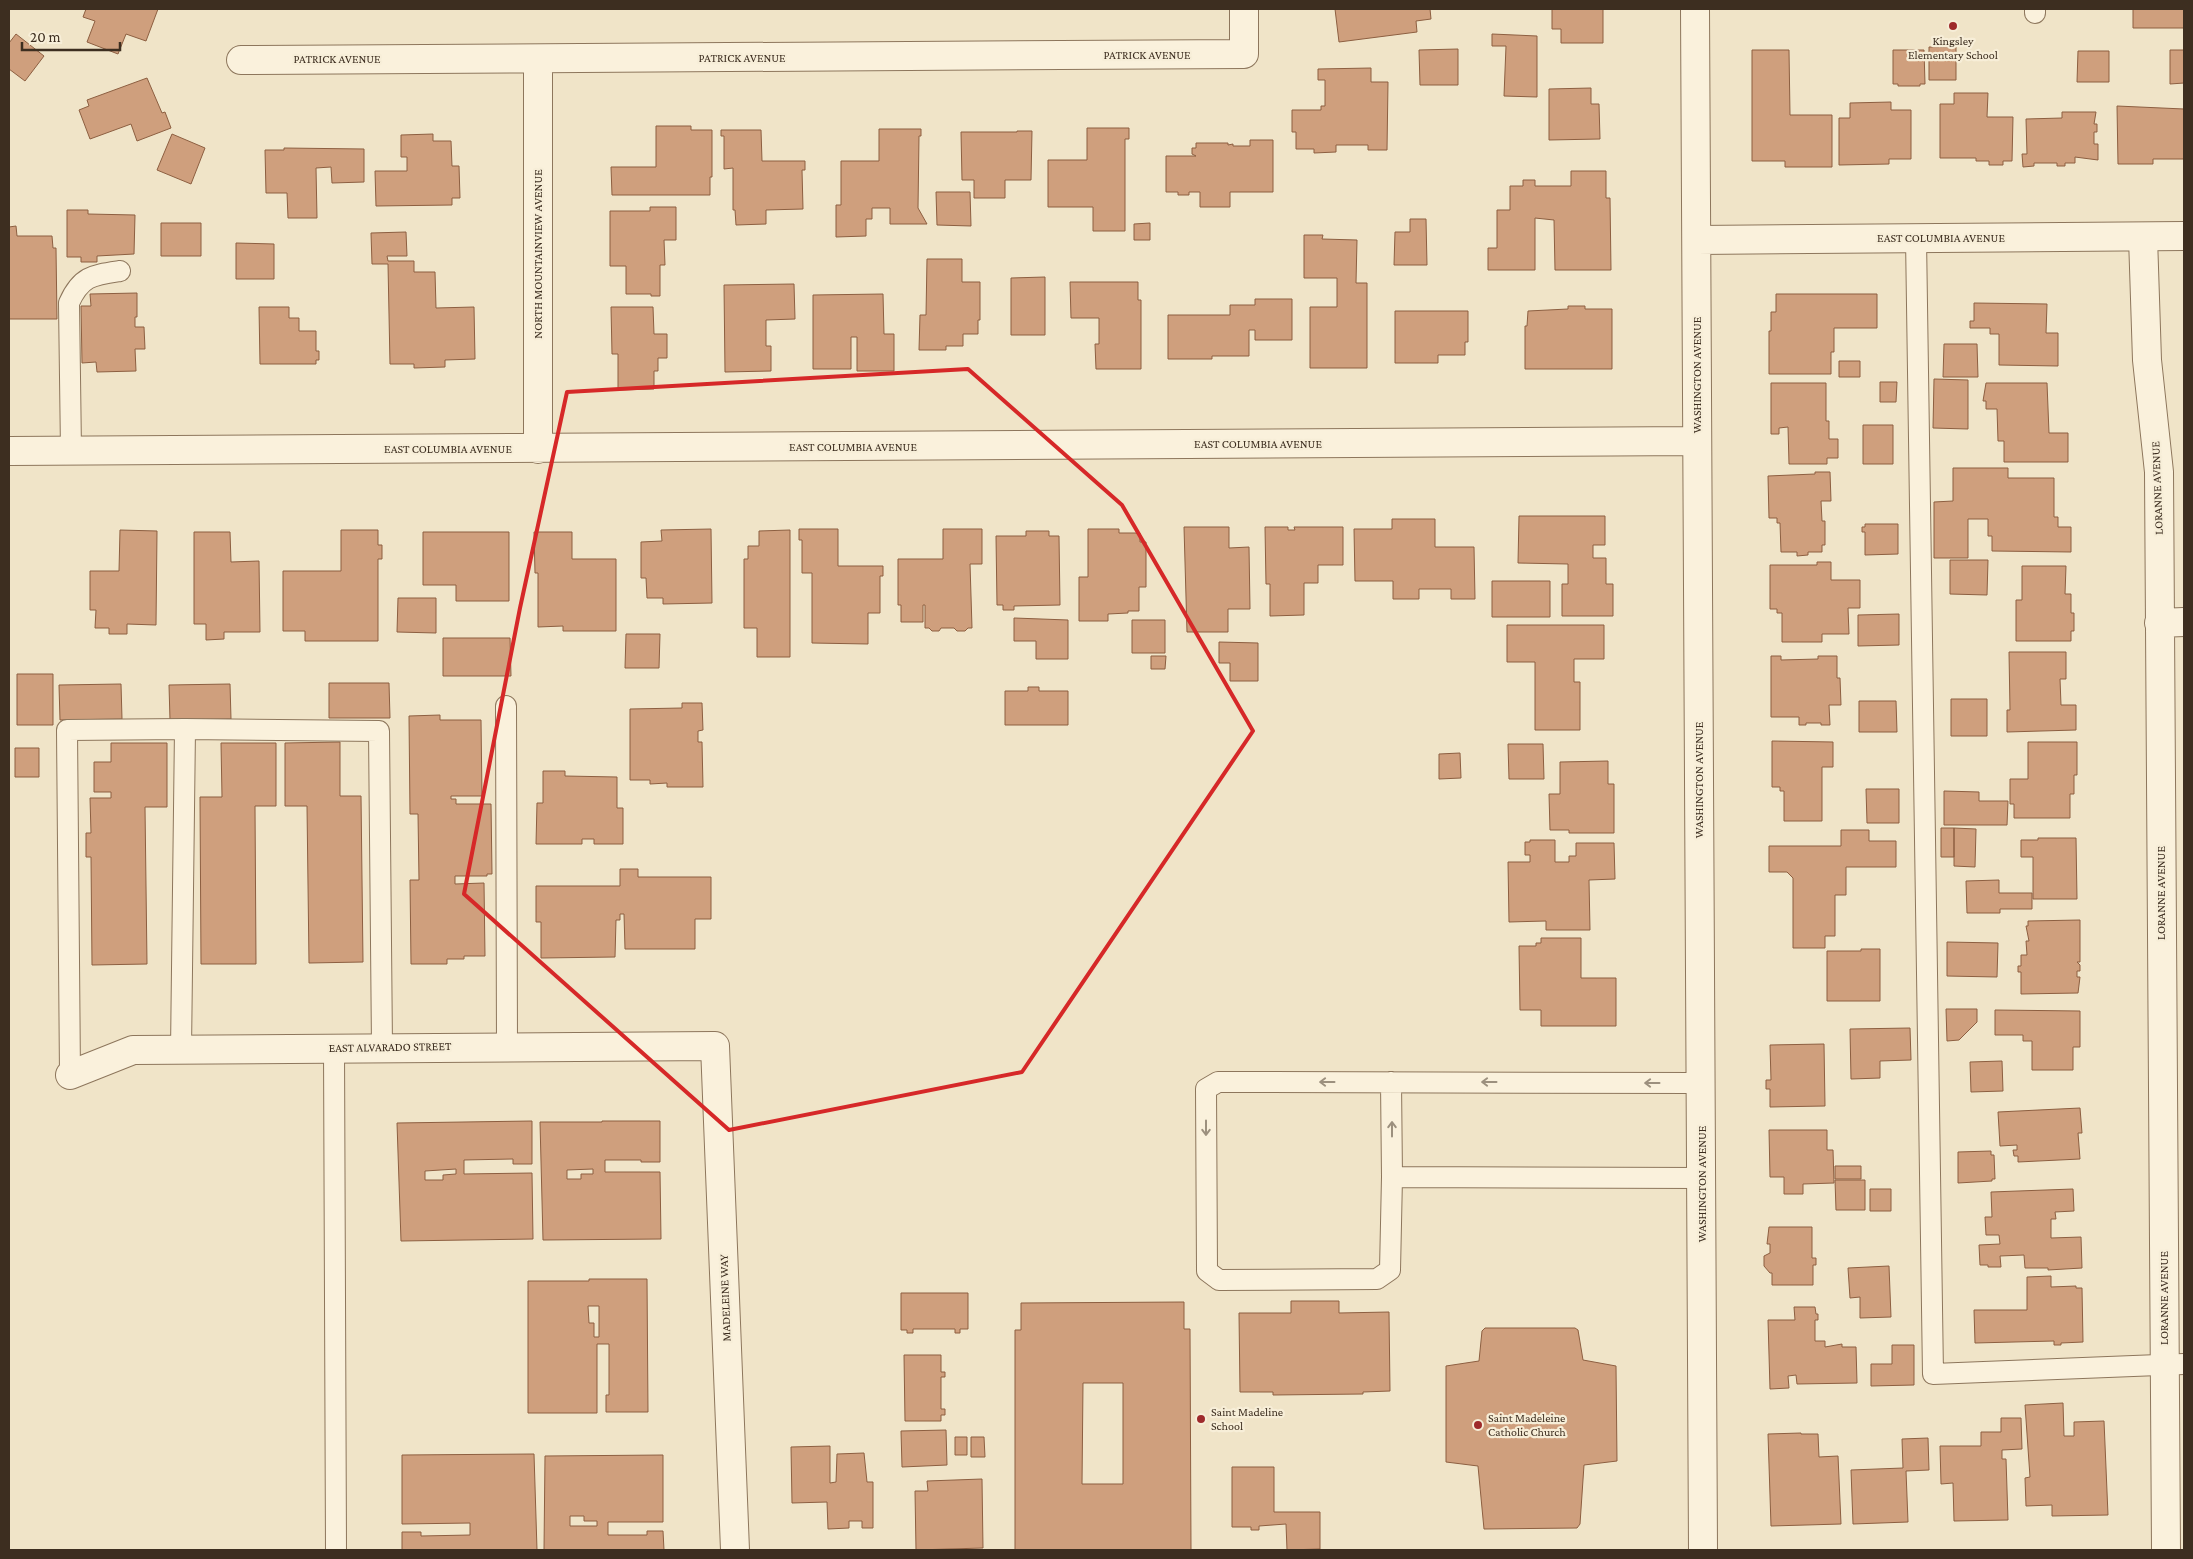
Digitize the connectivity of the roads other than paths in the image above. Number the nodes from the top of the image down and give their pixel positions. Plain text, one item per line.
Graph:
1 (1244, 9) edge
2 (1696, 9) edge
3 (538, 59) junction
4 (240, 60) dead end
5 (2184, 236) edge
6 (2143, 237) junction
7 (1916, 238) junction
8 (1697, 240) junction
9 (120, 271) dead end
10 (1697, 441) junction
11 (538, 449) junction
12 (9, 451) edge
13 (71, 451) junction
14 (2172, 623) edge
15 (506, 706) dead end
16 (185, 729) junction
17 (507, 1046) junction
18 (715, 1046) joint
19 (382, 1047) junction
20 (334, 1048) junction
21 (181, 1050) junction
22 (70, 1075) joint
23 (1391, 1082) junction
24 (1700, 1083) junction
25 (1392, 1177) junction
26 (1702, 1178) junction
27 (2175, 1365) edge
28 (336, 1550) edge
29 (736, 1550) edge
30 (1703, 1550) edge
31 (2166, 1550) edge

1 - 3 street, PATRICK AVENUE
2 - 8 street, WASHINGTON AVENUE
3 - 4 street, PATRICK AVENUE
3 - 11 street, NORTH MOUNTAINVIEW AVENUE
5 - 6 street, EAST COLUMBIA AVENUE
6 - 7 street, EAST COLUMBIA AVENUE
6 - 14 street, LORANNE AVENUE
7 - 8 street, EAST COLUMBIA AVENUE
7 - 27 lane
8 - 10 street, WASHINGTON AVENUE
9 - 13 lane
10 - 11 street, EAST COLUMBIA AVENUE
10 - 24 street, WASHINGTON AVENUE
11 - 13 street, EAST COLUMBIA AVENUE
12 - 13 street, EAST COLUMBIA AVENUE
14 - 27 street, LORANNE AVENUE
15 - 17 lane
16 - 19 lane
16 - 21 lane
16 - 22 lane
17 - 18 street, EAST ALVARADO STREET
17 - 19 street, EAST ALVARADO STREET
18 - 29 street, MADELEINE WAY
19 - 20 street, EAST ALVARADO STREET
20 - 21 street, EAST ALVARADO STREET
20 - 28 lane
21 - 22 street, EAST ALVARADO STREET
24 -> 23 lane
25 -> 23 lane
23 -> 25 lane
24 - 26 street, WASHINGTON AVENUE
25 - 26 lane
26 - 30 street, WASHINGTON AVENUE
27 - 31 street, LORANNE AVENUE

